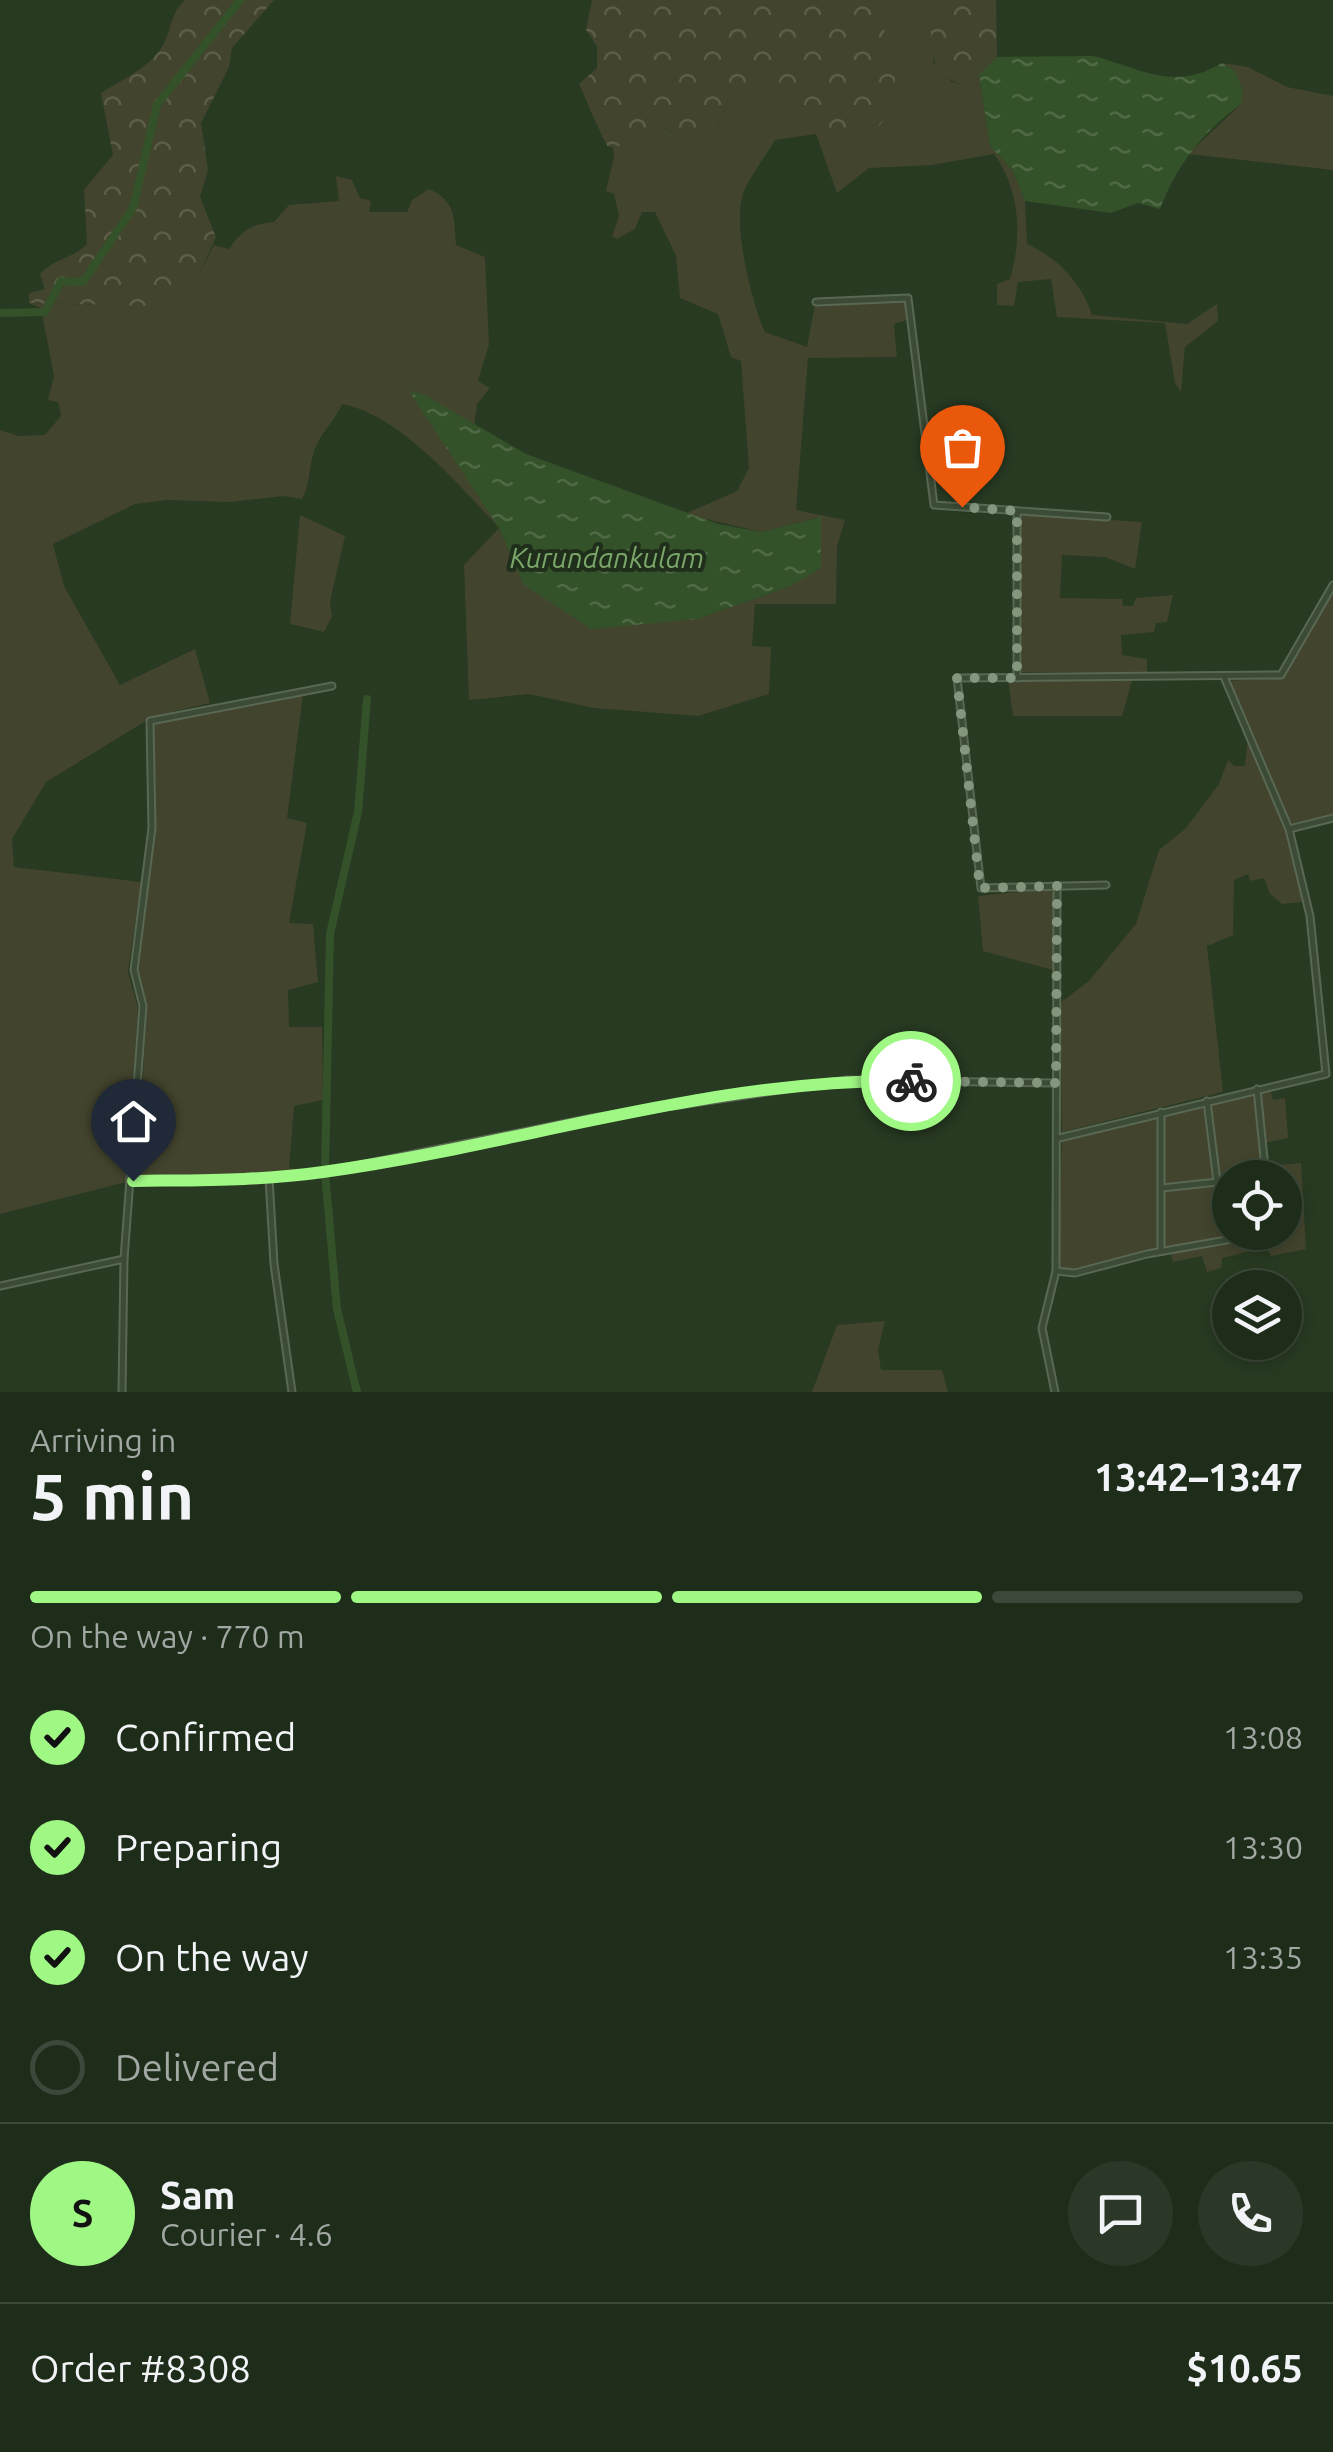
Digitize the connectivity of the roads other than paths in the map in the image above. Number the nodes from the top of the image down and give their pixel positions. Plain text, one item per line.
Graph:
1 (816, 302) dead end
2 (1017, 511) junction
3 (1107, 517) dead end
4 (1333, 585) edge
5 (1224, 677) junction
6 (1017, 678) junction
7 (332, 686) dead end
8 (1333, 818) edge
9 (1289, 829) junction
10 (1106, 885) dead end
11 (1057, 886) junction
12 (1329, 1074) edge
13 (1056, 1083) junction
14 (1258, 1088) junction
15 (1207, 1101) junction
16 (1161, 1112) junction
17 (1058, 1138) junction
18 (1264, 1160) edge
19 (269, 1178) junction
20 (133, 1181) junction
21 (1161, 1188) junction
22 (1212, 1242) edge
23 (1161, 1251) junction
24 (124, 1260) junction
25 (1056, 1270) junction
26 (0, 1286) edge
27 (122, 1392) edge
28 (292, 1392) edge
29 (1056, 1392) edge

1 - 2 street
2 - 3 street
2 - 6 street
4 - 5 street
5 - 6 street
5 - 9 street
6 - 11 street
7 - 20 street
8 - 9 street
9 - 12 street
10 - 11 street
11 - 13 street
12 - 14 street
13 - 17 street
13 - 19 street
14 - 15 street
14 - 18 street
15 - 16 street
15 - 21 street
16 - 17 street
16 - 21 street
17 - 25 street
19 - 20 street
19 - 28 street
20 - 24 street
21 - 23 street
22 - 23 street
23 - 25 street
24 - 26 street
24 - 27 street
25 - 29 street

